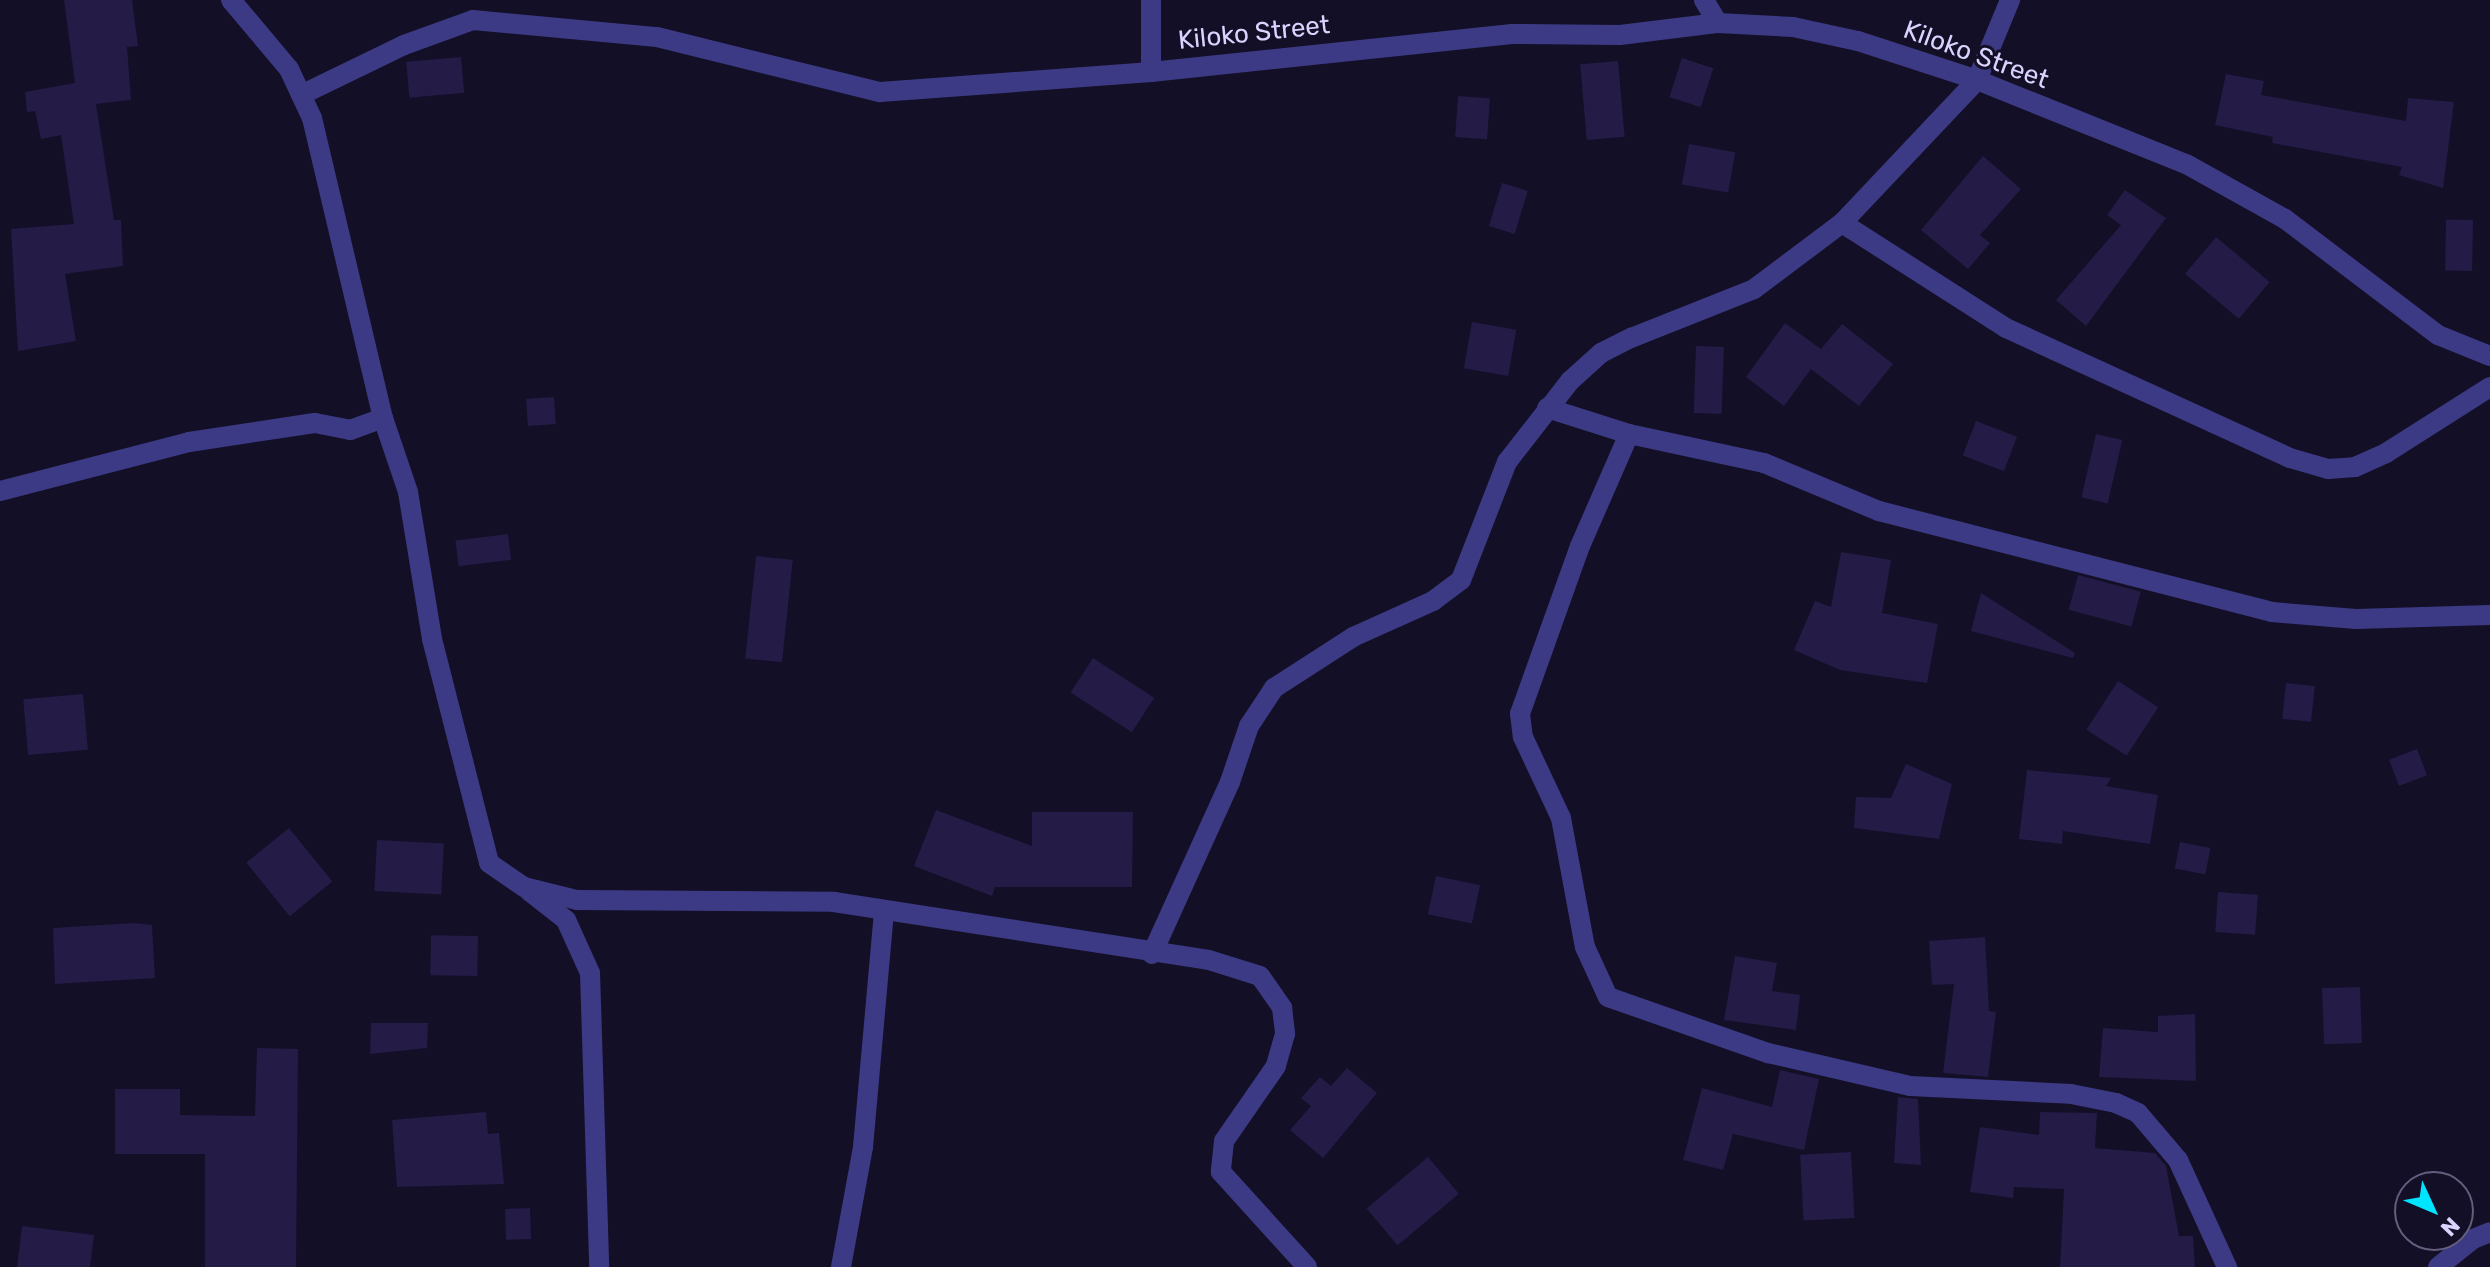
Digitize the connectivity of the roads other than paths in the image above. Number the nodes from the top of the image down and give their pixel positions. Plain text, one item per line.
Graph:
1 (231, 0) edge
2 (1151, 0) edge
3 (1704, 0) edge
4 (2010, 0) edge
5 (1718, 23) junction
6 (1151, 72) junction
7 (1977, 80) junction
8 (301, 95) junction
9 (1842, 223) junction
10 (2490, 356) edge
11 (2490, 387) edge
12 (1547, 408) junction
13 (383, 418) junction
14 (1629, 434) junction
15 (0, 491) edge
16 (2490, 615) edge
17 (524, 887) junction
18 (884, 910) junction
19 (1152, 954) junction
20 (2490, 1232) edge
21 (599, 1267) edge
22 (841, 1267) edge
23 (1307, 1267) edge
24 (2227, 1267) edge
25 (2438, 1267) edge

1 - 8 street
2 - 6 street
3 - 5 street
4 - 7 street
5 - 6 street, Kiloko Street
5 - 7 street, Kiloko Street
6 - 8 street, Kiloko Street
7 - 9 street
7 - 10 street, Kiloko Street
8 - 13 street
9 - 11 street
9 - 12 street
12 - 14 street
12 - 19 street
13 - 15 street
13 - 17 street
14 - 16 street
14 - 24 street
17 - 18 street
17 - 21 street
18 - 19 street
18 - 22 street
19 - 23 street
20 - 25 street

